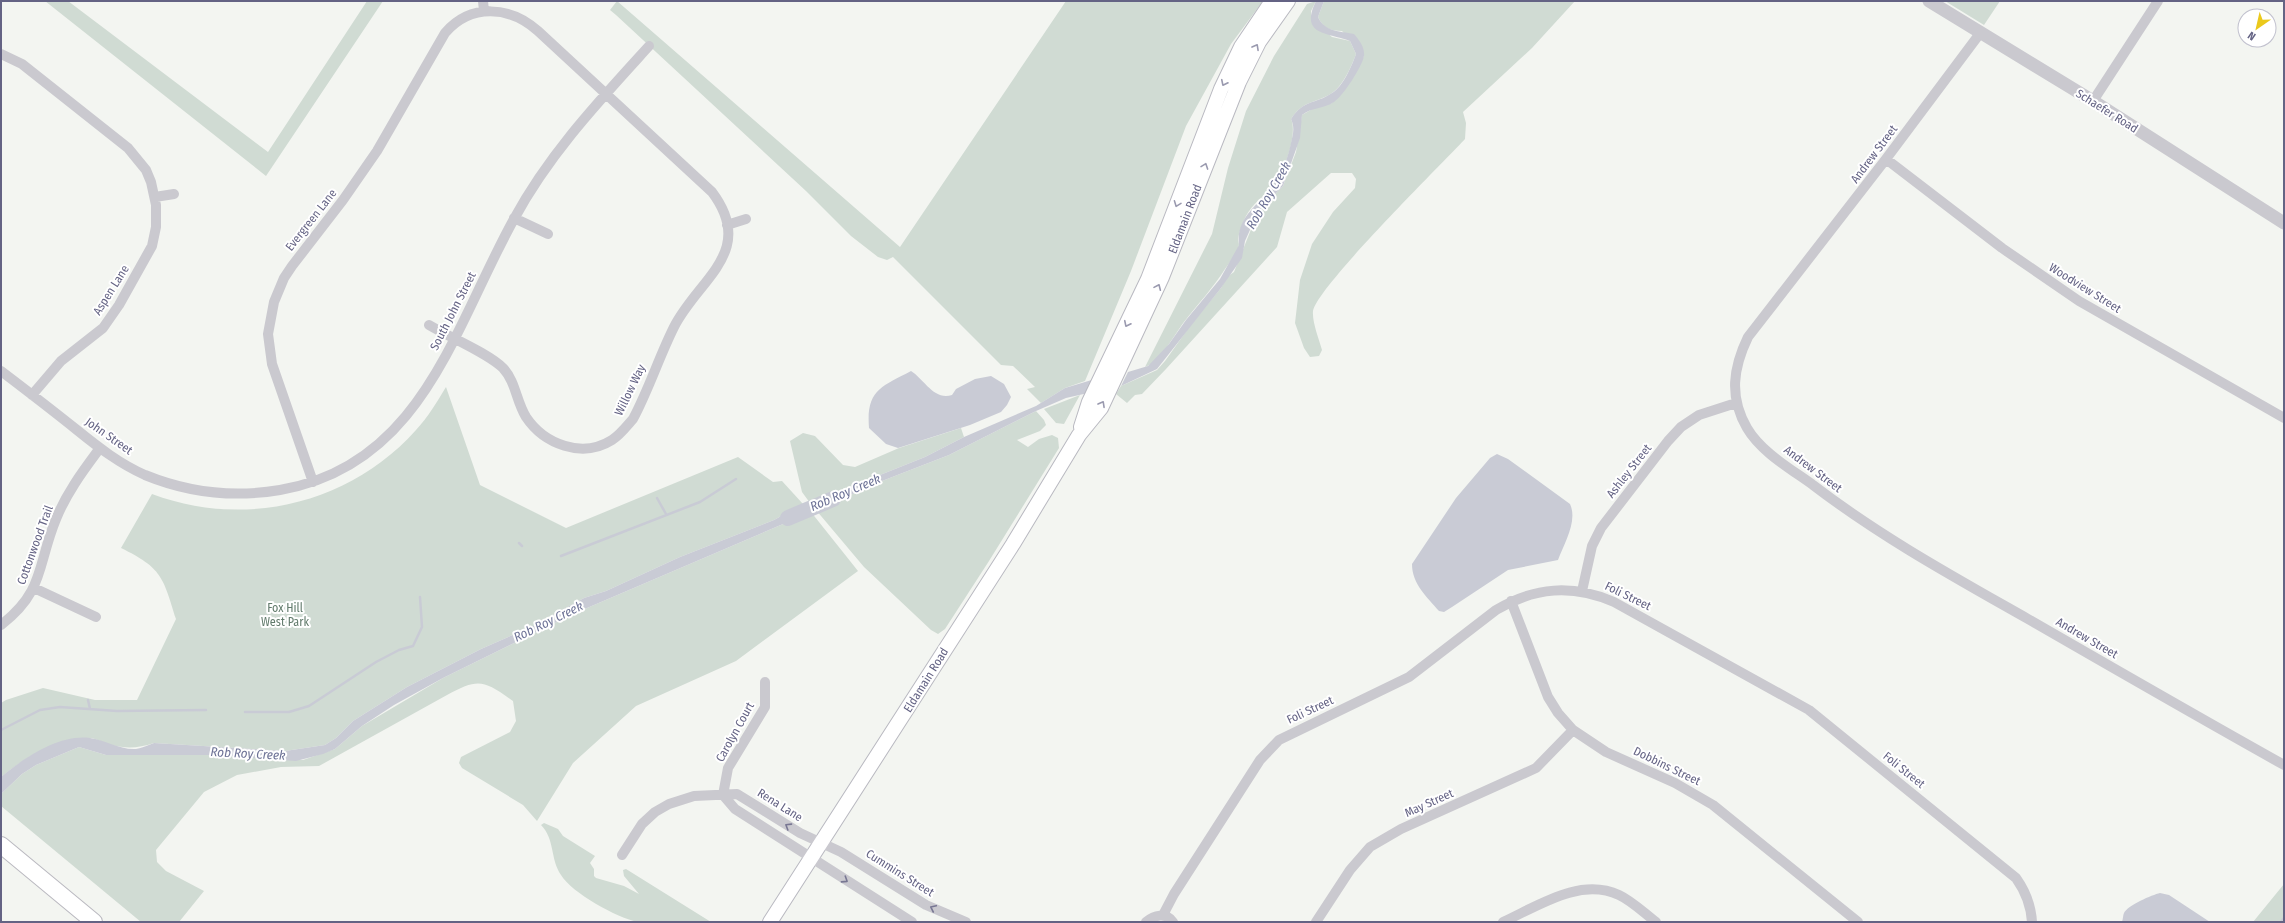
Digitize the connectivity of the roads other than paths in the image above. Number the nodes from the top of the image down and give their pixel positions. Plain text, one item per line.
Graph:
1 (1272, 1) edge
2 (1288, 1) edge
3 (1929, 1) edge
4 (2158, 1) edge
5 (483, 6) edge
6 (1980, 32) junction
7 (648, 46) dead end
8 (1, 54) edge
9 (606, 93) junction
10 (2093, 101) junction
11 (1886, 159) junction
12 (174, 194) dead end
13 (155, 197) junction
14 (514, 218) junction
15 (746, 220) dead end
16 (2284, 223) edge
17 (727, 225) junction
18 (548, 234) dead end
19 (429, 325) dead end
20 (453, 340) junction
21 (1, 371) edge
22 (32, 395) junction
23 (1736, 403) junction
24 (2284, 418) edge
25 (1079, 436) junction
26 (100, 448) junction
27 (313, 482) junction
28 (216, 494) joint
29 (34, 588) junction
30 (1582, 591) junction
31 (1511, 601) junction
32 (96, 617) dead end
33 (1, 626) edge
34 (765, 682) dead end
35 (1573, 730) junction
36 (2284, 765) edge
37 (722, 795) junction
38 (823, 842) junction
39 (1, 846) edge
40 (622, 855) dead end
41 (812, 858) junction
42 (1163, 915) junction
43 (94, 922) edge
44 (770, 922) edge
45 (912, 922) edge
46 (966, 922) edge
47 (1145, 922) edge
48 (1174, 922) edge
49 (1316, 922) edge
50 (1503, 922) edge
51 (1656, 922) edge
52 (1858, 922) edge
53 (2032, 922) edge

1 -> 25 main road, Eldamain Road
25 -> 2 main road, Eldamain Road
3 - 6 street, Schaefer Road
4 - 10 street
5 - 9 street, Evergreen Lane
5 - 27 street, Evergreen Lane
6 - 10 street, Schaefer Road
6 - 11 street, Andrew Street
7 - 9 street, South John Street
8 - 13 street, Aspen Lane
9 - 14 street, South John Street
9 - 17 street, Willow Way
10 - 16 street, Schaefer Road
11 - 23 street, Andrew Street
11 - 24 street, Woodview Street
12 - 13 street
13 - 22 street, Aspen Lane
14 - 18 street
14 - 20 street, South John Street
15 - 17 street
17 - 20 street, Willow Way
19 - 20 street
20 - 27 street, South John Street
21 - 22 street, John Street
22 - 26 street, John Street
23 - 30 street, Ashley Street
23 - 36 street, Andrew Street
25 - 38 main road, Eldamain Road
26 - 28 street, John Street
26 - 29 street, Cottonwood Trail
27 - 28 street, South John Street
29 - 32 street
29 - 33 street, Cottonwood Trail
30 - 31 street, Foli Street
30 - 53 street, Foli Street
31 - 35 street, Dobbins Street
31 - 42 street, Foli Street
34 - 37 street, Carolyn Court
35 - 49 street, May Street
35 - 52 street, Dobbins Street
38 -> 37 street, Rena Lane
37 - 40 street, Rena Lane
37 - 41 street
38 - 41 main road, Eldamain Road
46 -> 38 street, Cummins Street
39 - 43 main road
41 - 44 main road, Eldamain Road
41 -> 45 street
42 - 47 street
42 - 48 street
50 - 51 street

